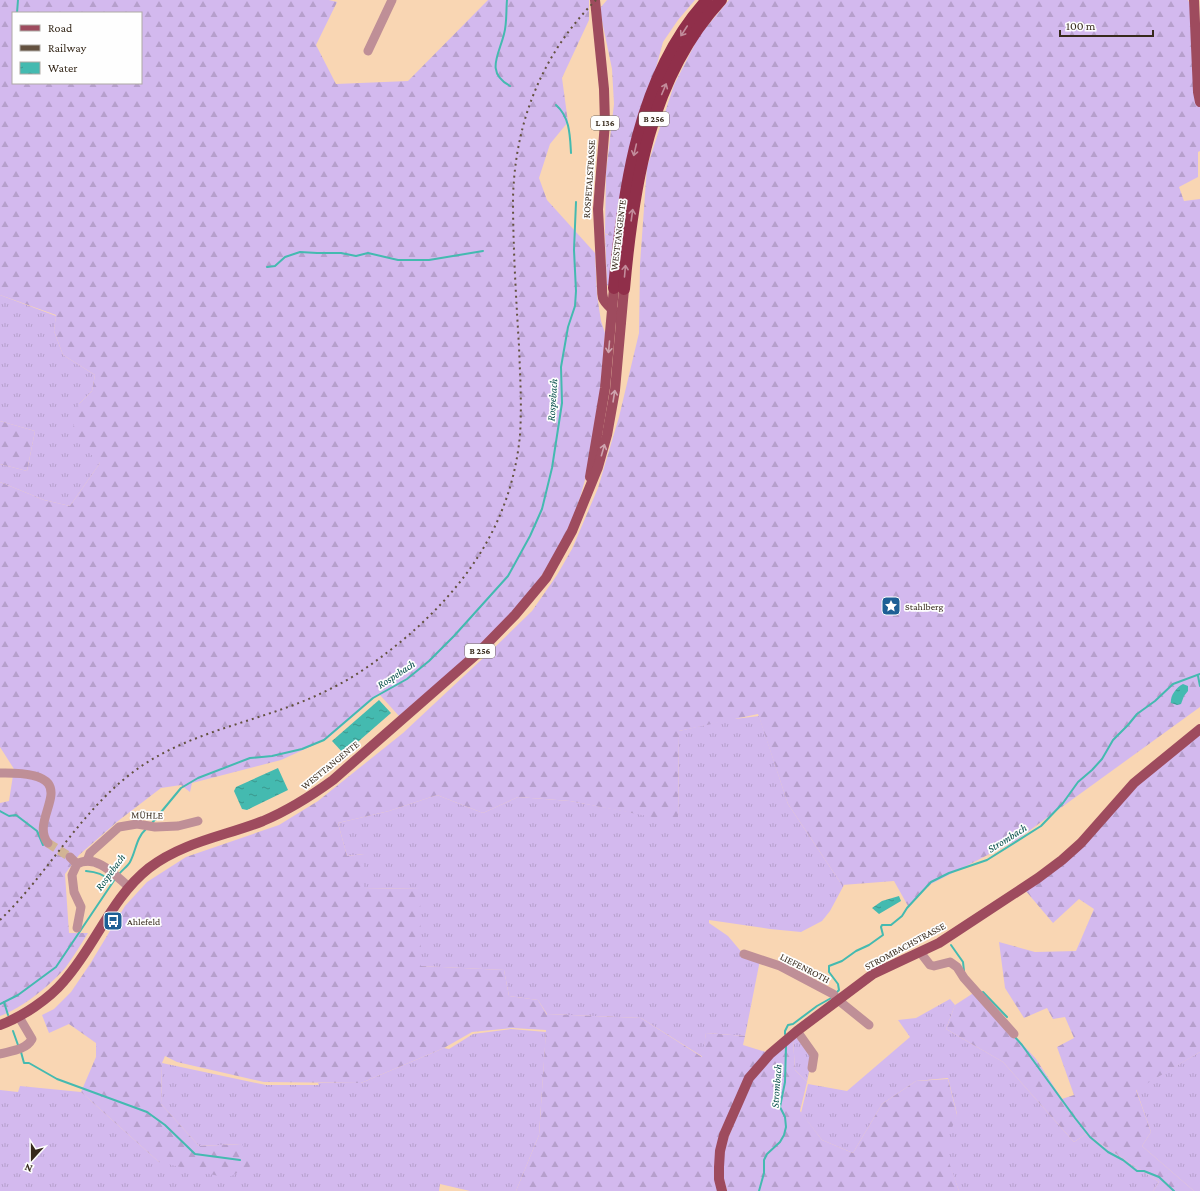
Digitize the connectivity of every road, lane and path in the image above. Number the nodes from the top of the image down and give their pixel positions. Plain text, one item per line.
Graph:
1 (392, 0) edge
2 (595, 0) edge
3 (707, 0) edge
4 (721, 0) edge
5 (1194, 0) edge
6 (368, 51) dead end
7 (1200, 102) edge
8 (613, 288) junction
9 (612, 308) junction
10 (622, 324) junction
11 (588, 490) junction
12 (1200, 729) edge
13 (0, 773) edge
14 (198, 821) dead end
15 (48, 843) dead end
16 (70, 857) tunnel mouth
17 (87, 861) junction
18 (77, 864) junction
19 (129, 887) junction
20 (77, 928) dead end
21 (920, 952) junction
22 (744, 954) dead end
23 (838, 1000) junction
24 (19, 1017) junction
25 (0, 1025) edge
26 (869, 1025) dead end
27 (797, 1031) junction
28 (1014, 1034) dead end
29 (0, 1054) edge
30 (812, 1068) dead end
31 (722, 1191) edge

1 - 6 street
2 - 8 main road, ROSPETALSTRASSE / L 136
3 -> 8 highway, WESTTANGENTE / B 256
8 -> 4 highway, WESTTANGENTE / B 256
5 - 7 main road
8 - 9 main road, WESTTANGENTE / B 256
8 - 10 main road, WESTTANGENTE / B 256
9 - 10 main road
9 -> 11 main road, WESTTANGENTE / B 256
11 -> 10 main road, WESTTANGENTE / B 256
11 - 19 main road, WESTTANGENTE / B 256
12 - 21 main road, STROMBACHSTRASSE
13 - 15 street
14 - 17 street, MÜHLE
16 - 18 street
17 - 18 street
17 - 19 street
18 - 20 street
19 - 24 main road, WESTTANGENTE / B 256
21 - 23 main road, STROMBACHSTRASSE
21 - 28 street
22 - 23 street, LIEFENROTH
23 - 26 street, LIEFENROTH
23 - 27 main road, STROMBACHSTRASSE
24 - 25 main road, WESTTANGENTE / B 256
24 - 29 street
27 - 30 street
27 - 31 main road, STROMBACHSTRASSE

